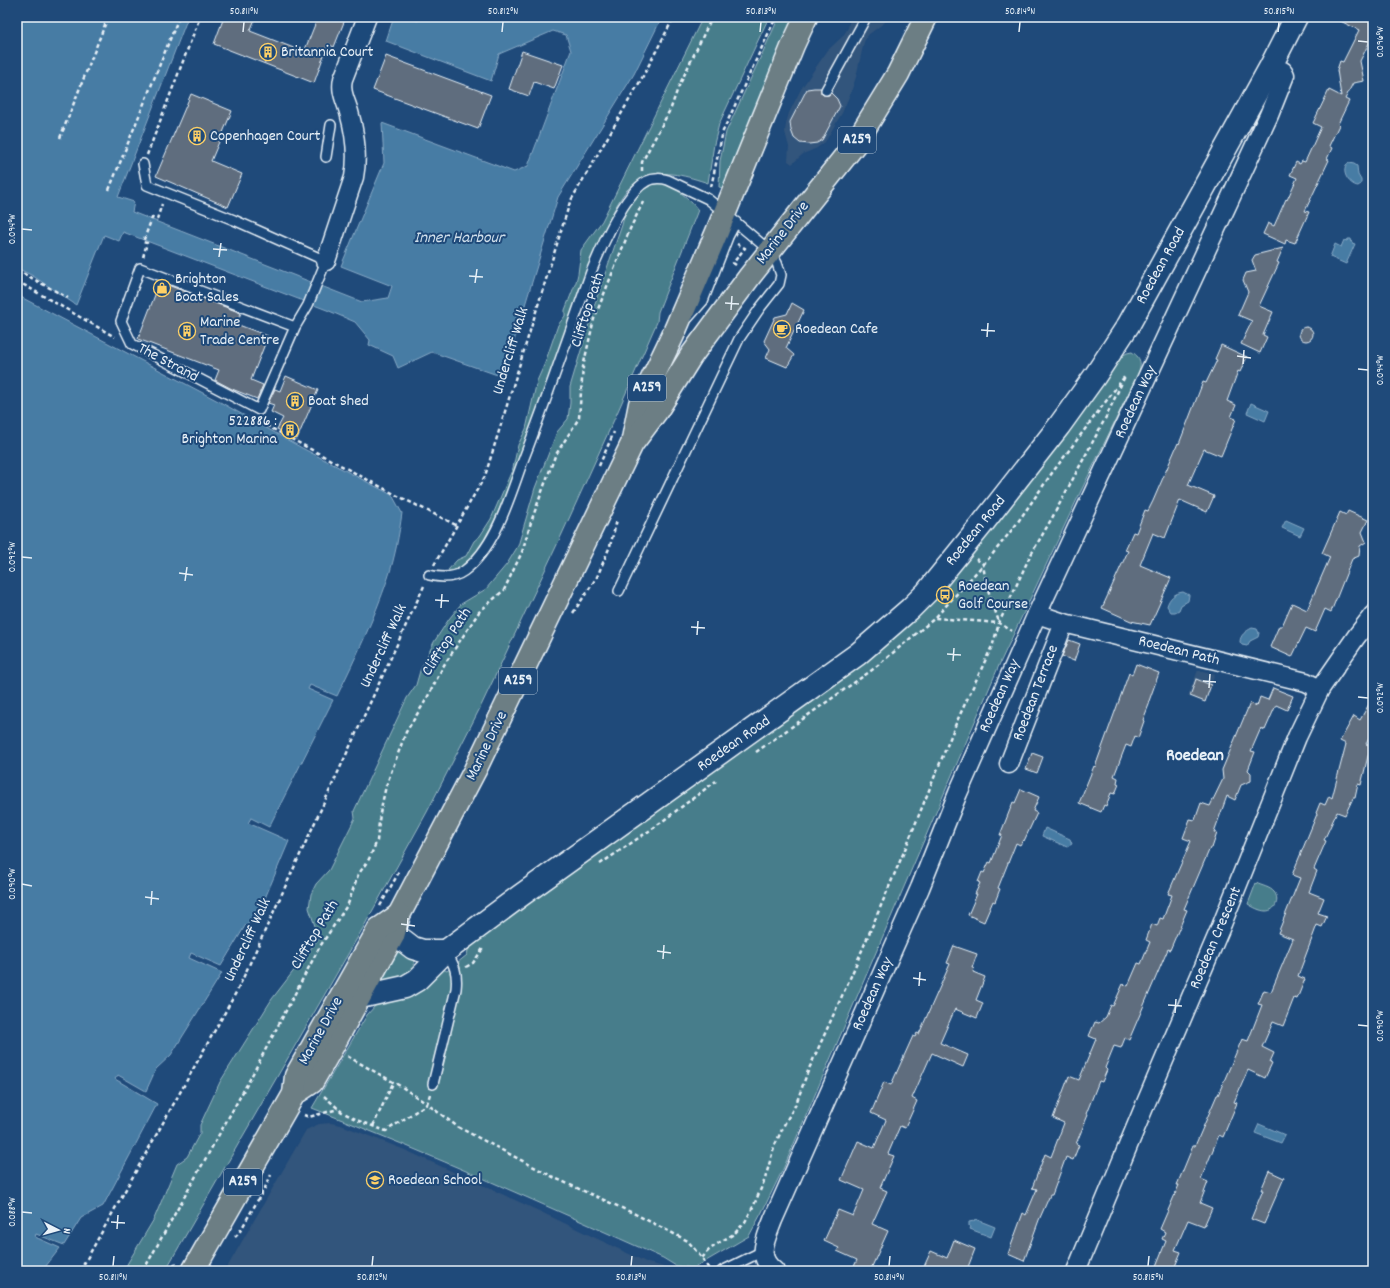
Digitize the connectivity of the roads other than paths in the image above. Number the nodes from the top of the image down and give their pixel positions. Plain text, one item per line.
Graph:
1 (367, 17) edge
2 (806, 17) edge
3 (926, 17) edge
4 (1296, 17) edge
5 (866, 18) edge
6 (1271, 66) junction
7 (826, 90) dead end
8 (330, 125) dead end
9 (1232, 136) junction
10 (1253, 148) junction
11 (326, 157) dead end
12 (143, 164) road end
13 (723, 211) junction
14 (770, 251) junction
15 (324, 266) junction
16 (295, 327) junction
17 (632, 444) junction
18 (429, 575) road end
19 (620, 591) dead end
20 (1037, 614) junction
21 (1373, 615) edge
22 (1064, 623) junction
23 (1320, 690) junction
24 (1009, 764) dead end
25 (386, 933) junction
26 (451, 960) junction
27 (360, 997) junction
28 (433, 1084) road end
29 (301, 1101) junction
30 (763, 1251) junction
31 (185, 1266) edge
32 (722, 1271) edge
33 (775, 1271) edge
34 (1076, 1271) edge

1 - 15 street, The Strand
2 - 13 main road, Marine Drive / A259
3 - 14 main road, Marine Drive / A259
4 - 6 main road, Roedean Road
5 - 7 lane
6 - 9 main road, Roedean Road
6 - 10 street, Roedean Way
8 - 11 lane
9 - 10 street
9 - 26 main road, Roedean Road
10 - 20 street, Roedean Way
12 - 15 lane
13 - 14 lane
13 - 17 main road, Marine Drive / A259
13 - 18 lane
14 - 17 main road, Marine Drive / A259
14 - 19 lane
15 - 16 lane, The Strand
16 - 16 lane, The Strand
17 - 25 main road, Marine Drive / A259
20 - 22 street, Roedean Path
20 - 30 street, Roedean Way
21 - 23 street, Roedean Crescent
22 - 23 street, Roedean Path
22 - 24 street, Roedean Terrace
23 - 34 street, Roedean Crescent
25 - 26 main road
25 - 27 main road, Marine Drive / A259
25 - 29 main road, Marine Drive / A259
26 - 27 main road, Roedean Road
26 - 28 lane
27 - 29 main road, Marine Drive / A259
29 - 31 main road, Marine Drive / A259
30 - 32 lane
30 - 33 street

